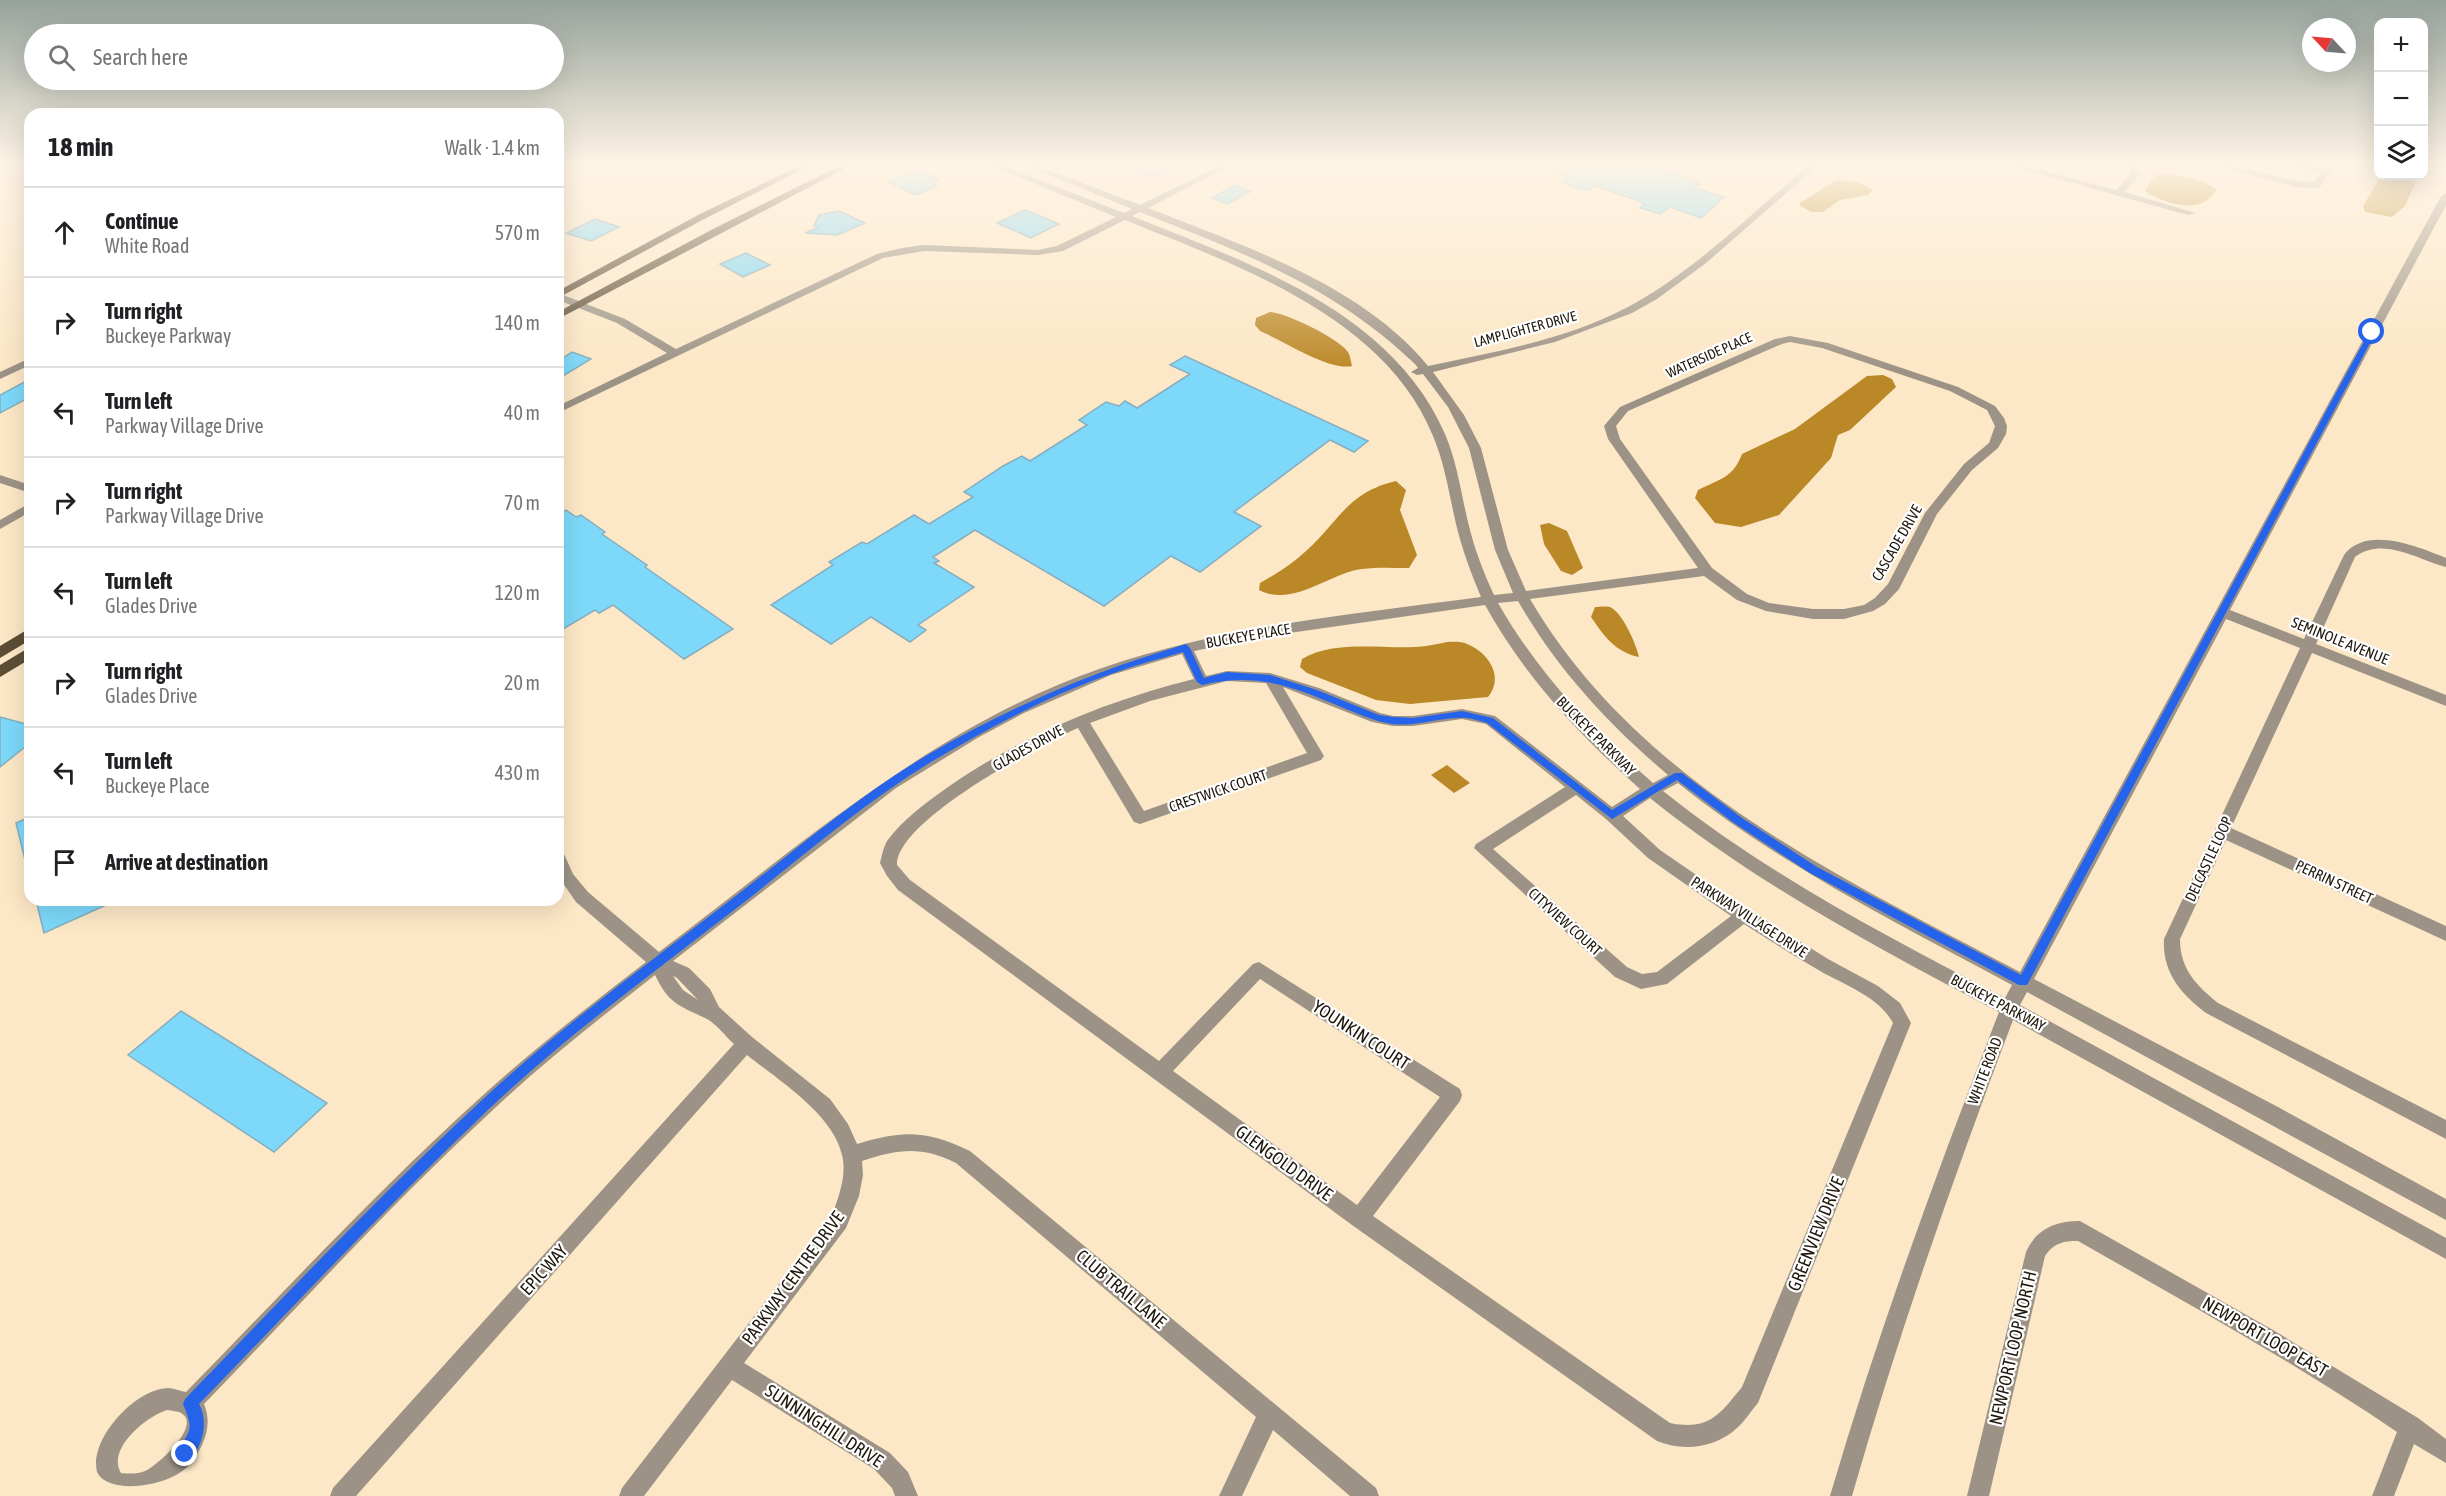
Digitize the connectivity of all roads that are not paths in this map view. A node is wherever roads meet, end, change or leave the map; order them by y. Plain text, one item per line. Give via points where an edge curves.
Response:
1 (674, 232) edge
2 (686, 232) edge
3 (719, 232) edge
4 (1097, 232) edge
5 (1161, 232) edge
6 (1197, 232) edge
7 (1735, 232) edge
8 (2427, 232) edge
9 (564, 292) edge
10 (564, 297) edge
11 (580, 304) junction
12 (564, 313) edge
13 (676, 354) junction
14 (24, 364) edge
15 (1426, 370) junction
16 (0, 376) edge
17 (1402, 376) junction
18 (564, 407) edge
19 (1993, 410) joint
20 (0, 479) edge
21 (24, 487) edge
22 (24, 511) edge
23 (0, 525) edge
24 (2446, 563) edge
25 (1707, 571) junction
26 (1523, 597) junction
27 (1489, 600) junction
28 (2222, 612) junction
29 (24, 637) edge
30 (2308, 646) junction
31 (24, 648) edge
32 (1186, 648) junction
33 (0, 653) edge
34 (24, 656) edge
35 (4, 669) edge
36 (1270, 678) junction
37 (1202, 682) junction
38 (2446, 701) edge
39 (1481, 717) joint
40 (1081, 721) junction
41 (1678, 776) junction
42 (1576, 787) junction
43 (1651, 790) junction
44 (1612, 815) junction
45 (2222, 831) junction
46 (888, 863) joint
47 (564, 871) edge
48 (1744, 915) junction
49 (2446, 934) edge
50 (658, 962) junction
51 (2023, 982) junction
52 (1894, 1008) joint
53 (2009, 1008) junction
54 (746, 1043) junction
55 (1160, 1073) junction
56 (2446, 1131) edge
57 (852, 1155) junction
58 (2446, 1210) edge
59 (1359, 1218) junction
60 (2080, 1231) joint
61 (2446, 1249) edge
62 (729, 1366) junction
63 (190, 1404) dead end
64 (1269, 1414) junction
65 (2410, 1426) junction
66 (1695, 1436) joint
67 (2446, 1452) edge
68 (341, 1496) edge
69 (630, 1496) edge
70 (907, 1496) edge
71 (1230, 1496) edge
72 (1368, 1496) edge
73 (1841, 1496) edge
74 (1978, 1496) edge
75 (2383, 1496) edge

1 - 9 main road
2 - 11 main road via 593,289
3 - 11 main road
4 - 13 street via 1068,247 1033,253 924,249 891,253
5 - 17 street, BUCKEYE PARKWAY via 1255,270 1310,298 1371,344
6 - 15 street, BUCKEYE PARKWAY via 1318,284 1378,325
7 - 15 street, LAMPLIGHTER DRIVE via 1664,289 1628,311 1567,335
8 - 28 street, WHITE ROAD
10 - 11 street
11 - 12 main road
11 - 13 street via 621,321
13 - 18 street
14 - 16 street
15 - 17 street, LAMPLIGHTER DRIVE
15 - 26 street, BUCKEYE PARKWAY via 1462,421 1477,453 1497,536
17 - 27 street, BUCKEYE PARKWAY via 1433,422 1448,456 1466,538
19 - 25 street, CASCADE DRIVE via 2001,426 1994,445 1968,467 1931,513 1894,586 1868,608 1844,614 1813,614 1766,607 1742,597
19 - 25 street, WATERSIDE PLACE via 1954,389 1824,345 1790,339 1624,410 1610,426 1614,439
20 - 21 street
22 - 23 street
24 - 30 street, DELCASTLE LOOP via 2385,545 2354,549
25 - 26 street, BUCKEYE PLACE
26 - 27 street, BUCKEYE PLACE
26 - 41 street, BUCKEYE PARKWAY via 1555,648 1587,688
27 - 32 street, BUCKEYE PLACE via 1268,631
27 - 43 street, BUCKEYE PARKWAY via 1524,655 1566,708
28 - 30 street, SEMINOLE AVENUE
28 - 51 street, WHITE ROAD
29 - 33 main road
30 - 38 street, SEMINOLE AVENUE
30 - 45 street, DELCASTLE LOOP
31 - 35 main road
32 - 37 street
32 - 50 street, BUCKEYE PLACE via 1062,690 931,758 891,784
34 - 35 main road
36 - 37 street, GLADES DRIVE via 1227,676
36 - 39 street, GLADES DRIVE via 1377,718 1413,721 1462,714
36 - 40 street, CRESTWICK COURT via 1316,756 1140,818
37 - 40 street, GLADES DRIVE via 1164,691
39 - 42 street, PARKWAY VILLAGE DRIVE via 1498,725
40 - 46 street, GLADES DRIVE via 1016,752 922,813 894,844
41 - 43 street
41 - 51 street, BUCKEYE PARKWAY via 1814,870
42 - 44 street, PARKWAY VILLAGE DRIVE
42 - 48 street, CITYVIEW COURT via 1482,848 1621,972 1641,982 1661,979
43 - 44 street
43 - 53 street, BUCKEYE PARKWAY via 1732,852 1819,907
44 - 48 street, PARKWAY VILLAGE DRIVE via 1654,854
45 - 49 street, PERRIN STREET
45 - 56 street, DELCASTLE LOOP via 2172,939 2172,961 2187,987 2212,1008
46 - 55 street, GLENGOLD DRIVE via 904,885
47 - 50 street, PARKWAY CENTRE DRIVE via 582,897
48 - 52 street, PARKWAY VILLAGE DRIVE
50 - 54 street, PARKWAY CENTRE DRIVE via 669,988 690,1007 712,1012
50 - 63 street, BUCKEYE PLACE via 487,1103
51 - 53 street, WHITE ROAD
51 - 58 street, BUCKEYE PARKWAY
52 - 66 street, GREENVIEW DRIVE via 1902,1023 1750,1395 1725,1424
53 - 61 street, BUCKEYE PARKWAY
53 - 73 street, WHITE ROAD via 1963,1128 1864,1416
54 - 57 street, PARKWAY CENTRE DRIVE via 823,1105 841,1130
54 - 68 street, EPIC WAY
55 - 59 street, GLENGOLD DRIVE
55 - 59 street, YOUNKIN COURT via 1259,969 1453,1095
57 - 62 street, PARKWAY CENTRE DRIVE via 849,1196 839,1221
57 - 64 street, CLUB TRAIL LANE via 897,1141 914,1140 932,1143 963,1157
59 - 66 street, GLENGOLD DRIVE via 1665,1433 1682,1438
60 - 65 street, NEWPORT LOOP EAST via 2315,1366
60 - 74 street, NEWPORT LOOP NORTH via 2056,1233 2043,1240 2036,1252
62 - 69 street, PARKWAY CENTRE DRIVE
62 - 70 street, SUNNINGHILL DRIVE via 882,1461 900,1480
64 - 71 street
64 - 72 street, CLUB TRAIL LANE
65 - 67 street, NEWPORT LOOP EAST
65 - 75 street

